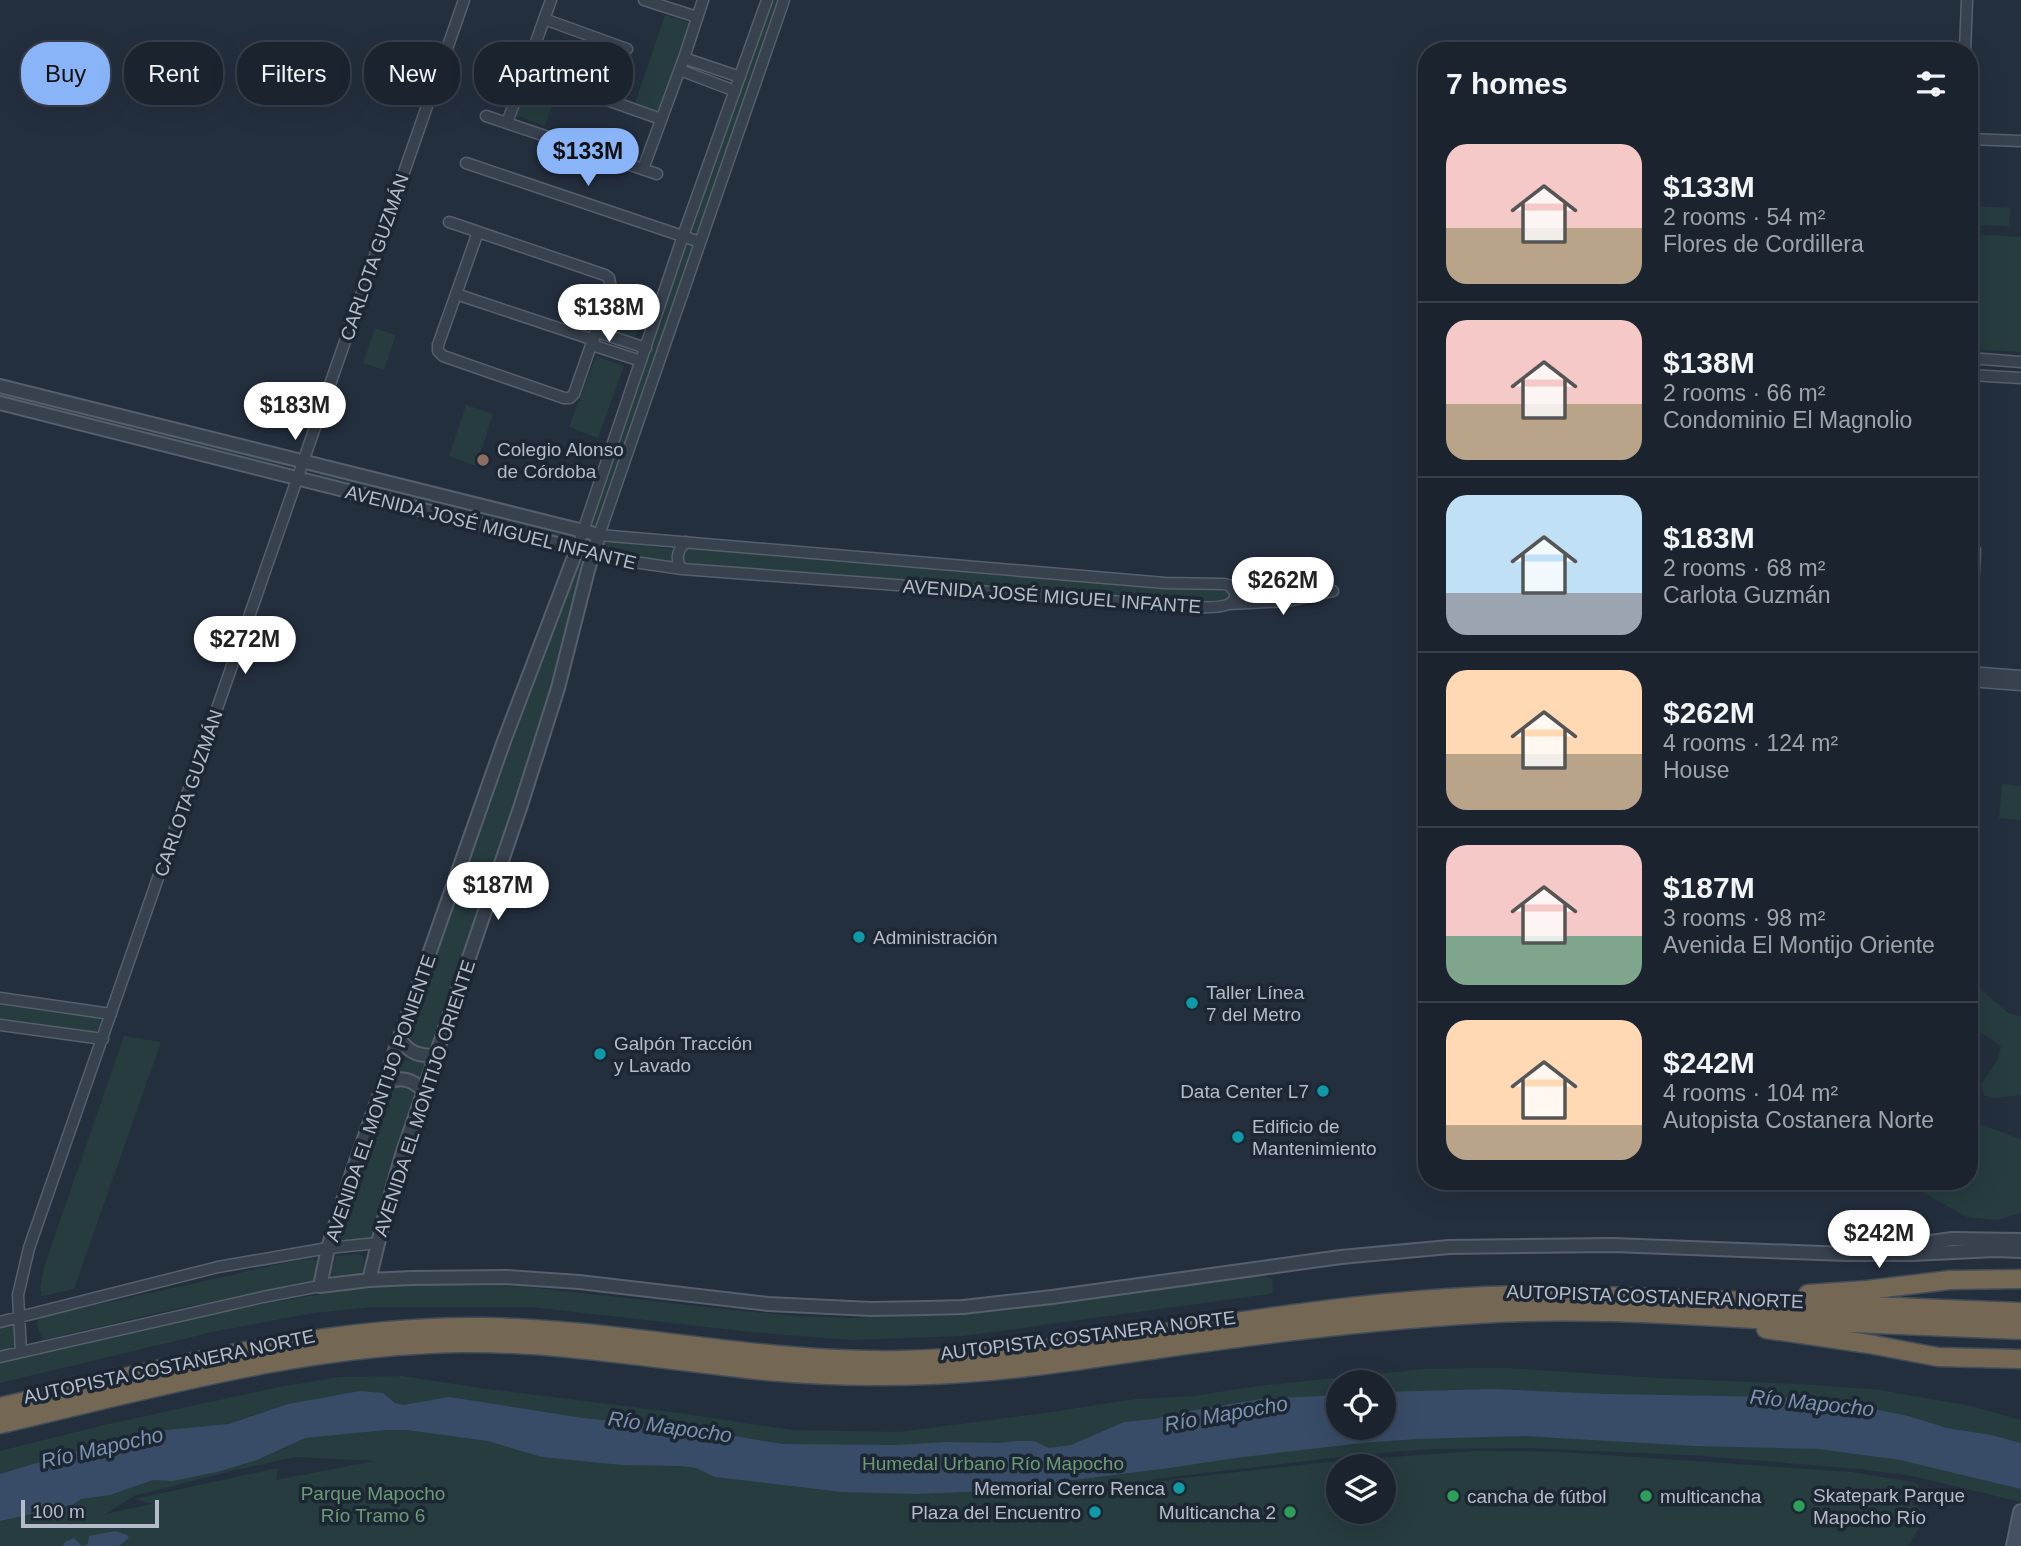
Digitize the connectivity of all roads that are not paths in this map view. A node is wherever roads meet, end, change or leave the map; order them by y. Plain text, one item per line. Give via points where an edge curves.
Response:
1 (464, 0) edge
2 (551, 0) edge
3 (643, 0) edge
4 (703, 0) edge
5 (767, 0) edge
6 (785, 0) edge
7 (1967, 0) edge
8 (697, 18) junction
9 (544, 19) junction
10 (536, 42) edge
11 (608, 42) edge
12 (1965, 42) edge
13 (684, 58) junction
14 (680, 71) junction
15 (740, 77) junction
16 (735, 90) junction
17 (513, 105) edge
18 (621, 105) edge
19 (486, 116) dead end
20 (661, 119) junction
21 (507, 123) junction
22 (1978, 139) edge
23 (2021, 141) edge
24 (466, 163) dead end
25 (643, 169) junction
26 (657, 174) dead end
27 (449, 222) dead end
28 (478, 232) junction
29 (683, 236) junction
30 (700, 242) junction
31 (456, 294) junction
32 (594, 339) junction
33 (646, 348) junction
34 (1978, 359) edge
35 (641, 362) junction
36 (2021, 362) edge
37 (1978, 375) edge
38 (2021, 378) edge
39 (0, 386) edge
40 (0, 403) edge
41 (143, 421) junction
42 (138, 439) junction
43 (303, 462) junction
44 (298, 478) junction
45 (582, 532) junction
46 (599, 535) junction
47 (686, 542) junction
48 (577, 550) junction
49 (593, 554) junction
50 (682, 569) junction
51 (1333, 591) dead end
52 (1228, 604) junction
53 (1978, 671) edge
54 (2021, 676) edge
55 (1978, 682) edge
56 (2021, 685) edge
57 (0, 998) edge
58 (111, 1014) junction
59 (0, 1025) edge
60 (103, 1039) junction
61 (400, 1039) junction
62 (437, 1056) junction
63 (385, 1084) junction
64 (424, 1092) junction
65 (2021, 1240) edge
66 (378, 1243) junction
67 (328, 1248) junction
68 (2021, 1251) edge
69 (1846, 1254) junction
70 (2021, 1279) edge
71 (369, 1280) junction
72 (320, 1286) junction
73 (1699, 1300) junction
74 (2021, 1312) edge
75 (1687, 1315) junction
76 (18, 1317) junction
77 (0, 1322) edge
78 (2021, 1329) edge
79 (20, 1352) junction
80 (0, 1357) edge
81 (2021, 1359) edge
82 (0, 1407) edge
83 (0, 1424) edge
84 (2020, 1516) edge
85 (2014, 1546) edge

1 - 43 street, CARLOTA GUZMÁN
2 - 9 street
3 - 8 street
4 - 8 street
5 - 15 street, AVENIDA EL MONTIJO PONIENTE
6 - 30 street, AVENIDA EL MONTIJO ORIENTE
7 - 12 street
8 - 13 street
9 - 10 street
9 - 11 street
13 - 14 street
13 - 15 street
14 - 16 street
14 - 20 street
15 - 16 street, AVENIDA EL MONTIJO PONIENTE
16 - 29 street, AVENIDA EL MONTIJO PONIENTE
17 - 21 street
18 - 20 street
19 - 21 street
20 - 25 street
21 - 25 street
22 - 23 street
24 - 29 street
25 - 26 street
27 - 28 street
28 - 31 street
28 - 32 street via 607,276 611,285
29 - 30 street
29 - 33 street, AVENIDA EL MONTIJO PONIENTE
30 - 46 street, AVENIDA EL MONTIJO ORIENTE
31 - 32 street
31 - 32 street via 438,345 443,356 564,398 574,394
32 - 33 street
32 - 35 street
33 - 35 street, AVENIDA EL MONTIJO PONIENTE
34 - 36 street
35 - 45 street, AVENIDA EL MONTIJO PONIENTE
37 - 38 street
39 - 41 street, AVENIDA JOSÉ MIGUEL INFANTE
40 - 42 street, AVENIDA JOSÉ MIGUEL INFANTE
41 - 42 street via 144,431
41 - 43 street, AVENIDA JOSÉ MIGUEL INFANTE
42 - 44 street, AVENIDA JOSÉ MIGUEL INFANTE
43 - 44 street, CARLOTA GUZMÁN
43 - 45 street, AVENIDA JOSÉ MIGUEL INFANTE
44 - 48 street, AVENIDA JOSÉ MIGUEL INFANTE
44 - 58 street, CARLOTA GUZMÁN
45 - 46 street, AVENIDA JOSÉ MIGUEL INFANTE
45 - 48 street, AVENIDA EL MONTIJO PONIENTE
46 - 47 street, AVENIDA JOSÉ MIGUEL INFANTE
46 - 49 street, AVENIDA EL MONTIJO ORIENTE
47 - 50 street via 677,555
47 - 52 street, AVENIDA JOSÉ MIGUEL INFANTE via 1165,583 1224,584 1236,594
48 - 49 street, AVENIDA JOSÉ MIGUEL INFANTE
48 - 61 street, AVENIDA EL MONTIJO PONIENTE via 504,741
49 - 50 street, AVENIDA JOSÉ MIGUEL INFANTE
49 - 62 street, AVENIDA EL MONTIJO ORIENTE via 554,701
50 - 52 street, AVENIDA JOSÉ MIGUEL INFANTE via 1165,605
51 - 52 street via 1288,601
53 - 54 street
55 - 56 street
57 - 58 street
58 - 60 street, CARLOTA GUZMÁN
59 - 60 street
60 - 76 street, CARLOTA GUZMÁN via 29,1248
61 - 62 street via 413,1053
61 - 63 street, AVENIDA EL MONTIJO PONIENTE
62 - 64 street, AVENIDA EL MONTIJO ORIENTE
63 - 64 street via 405,1079
63 - 67 street, AVENIDA EL MONTIJO PONIENTE
64 - 66 street, AVENIDA EL MONTIJO ORIENTE
65 - 69 street via 1952,1239
66 - 67 street
66 - 71 street, AVENIDA EL MONTIJO ORIENTE
67 - 72 street, AVENIDA EL MONTIJO PONIENTE
67 - 76 street via 218,1267
68 - 69 street
69 - 71 street via 1613,1245 1449,1247 963,1307 871,1309 768,1304 506,1277
70 - 73 highway via 1965,1279 1848,1292
71 - 72 street
72 - 79 street
73 - 74 highway, AUTOPISTA COSTANERA NORTE
73 - 82 highway, AUTOPISTA COSTANERA NORTE via 1555,1295 1444,1298 1037,1350 901,1360 817,1359 555,1331 414,1328 270,1346
75 - 78 highway, AUTOPISTA COSTANERA NORTE
75 - 81 highway via 1938,1357
75 - 83 highway, AUTOPISTA COSTANERA NORTE via 1485,1313 1236,1338 1027,1367 901,1376 774,1372 506,1343 388,1346 239,1368
76 - 77 street
76 - 79 street, CARLOTA GUZMÁN
79 - 80 street
84 - 85 main road

